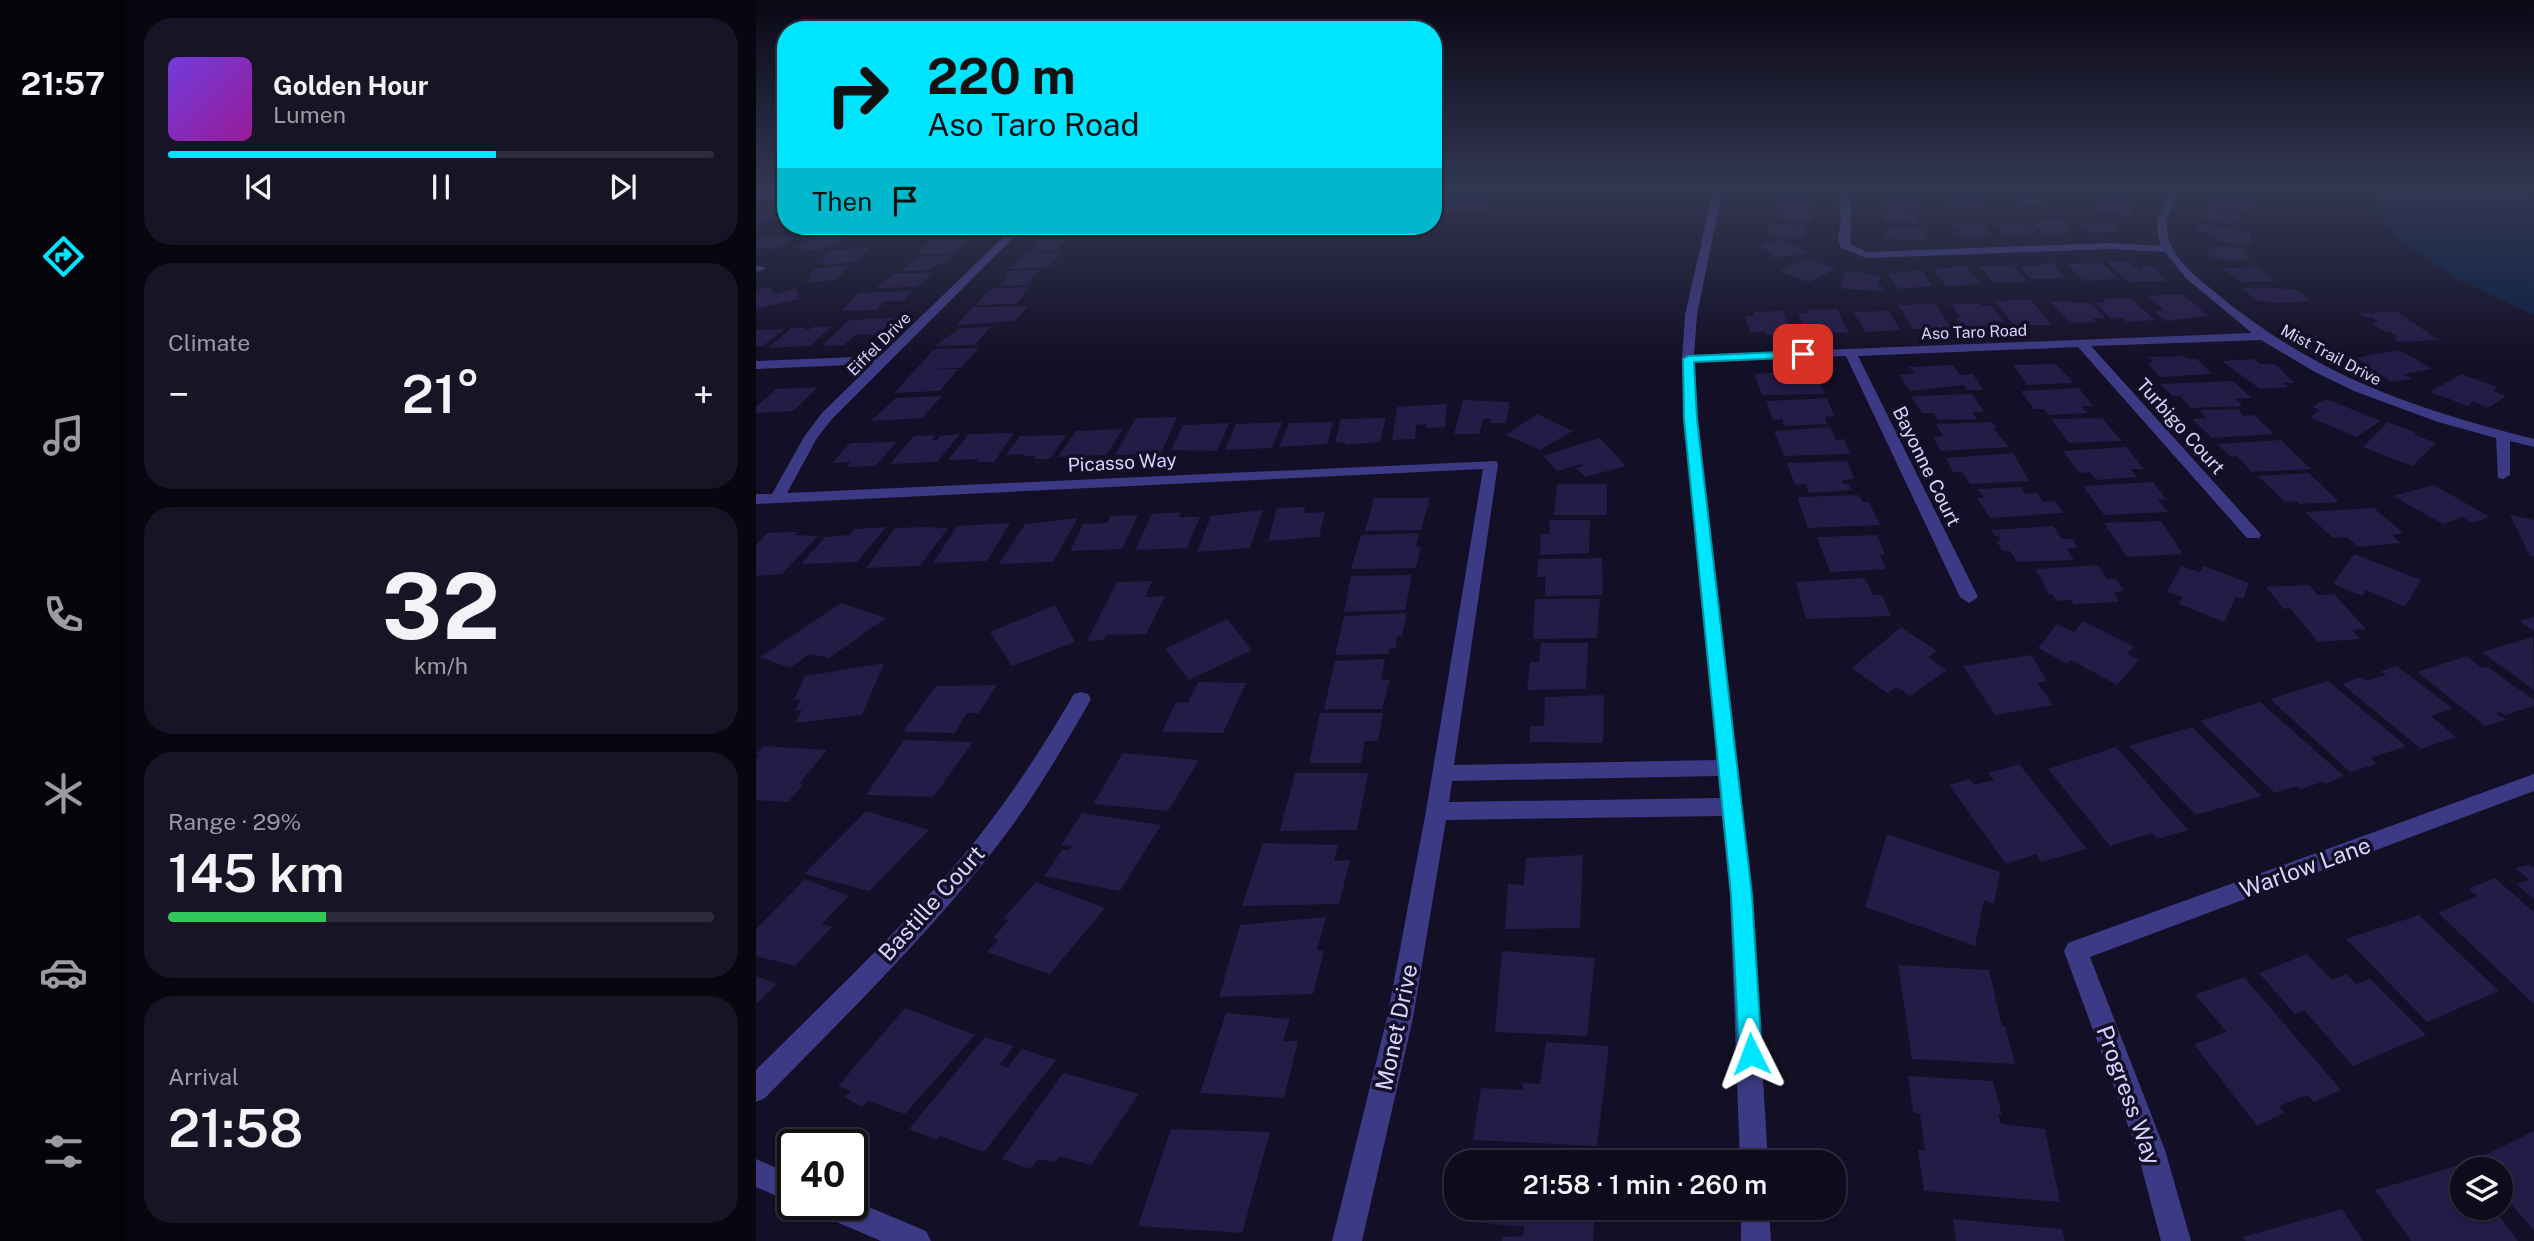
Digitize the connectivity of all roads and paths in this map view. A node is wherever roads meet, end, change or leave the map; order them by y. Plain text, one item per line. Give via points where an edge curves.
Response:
1 (1001, 245) edge
2 (1706, 245) edge
3 (1844, 245) edge
4 (2167, 245) edge
5 (2168, 249) junction
6 (2261, 336) junction
7 (2081, 343) junction
8 (1850, 352) junction
9 (1688, 359) junction
10 (885, 360) junction
11 (756, 365) edge
12 (2503, 436) junction
13 (2534, 443) edge
14 (1491, 464) joint
15 (2503, 475) dead end
16 (776, 498) junction
17 (756, 499) edge
18 (2253, 535) dead end
19 (1969, 597) dead end
20 (1081, 699) dead end
21 (1729, 768) junction
22 (1443, 772) junction
23 (2534, 782) edge
24 (1732, 807) junction
25 (1437, 811) junction
26 (2076, 951) joint
27 (756, 1089) edge
28 (1753, 1150) edge
29 (756, 1173) edge
30 (777, 1182) edge
31 (866, 1220) edge
32 (1755, 1220) edge
33 (916, 1241) edge
34 (1347, 1241) edge
35 (1756, 1241) edge
36 (2176, 1241) edge

1 - 10 street, Eiffel Drive
2 - 9 street via 1691,315
3 - 5 street via 1867,255 2110,246
4 - 5 street
5 - 6 street, Mist Trail Drive via 2189,276
6 - 7 street, Aso Taro Road
6 - 12 street, Mist Trail Drive via 2305,364 2375,397
7 - 8 street, Aso Taro Road
7 - 18 street, Turbigo Court
8 - 9 street, Aso Taro Road
8 - 19 street, Bayonne Court
9 - 21 street
10 - 11 street
10 - 16 street, Eiffel Drive via 827,416
12 - 13 street, Mist Trail Drive
12 - 15 street
14 - 16 street, Picasso Way
14 - 22 street, Monet Drive
16 - 17 street, Picasso Way
20 - 27 street, Bastille Court via 1042,766 936,902
21 - 22 street
21 - 24 street
22 - 25 street, Monet Drive
23 - 26 street, Warlow Lane
24 - 25 street
24 - 28 street
25 - 34 street, Monet Drive via 1400,1018
26 - 36 street, Progress Way via 2151,1150
29 - 30 street
31 - 33 street
32 - 35 street

